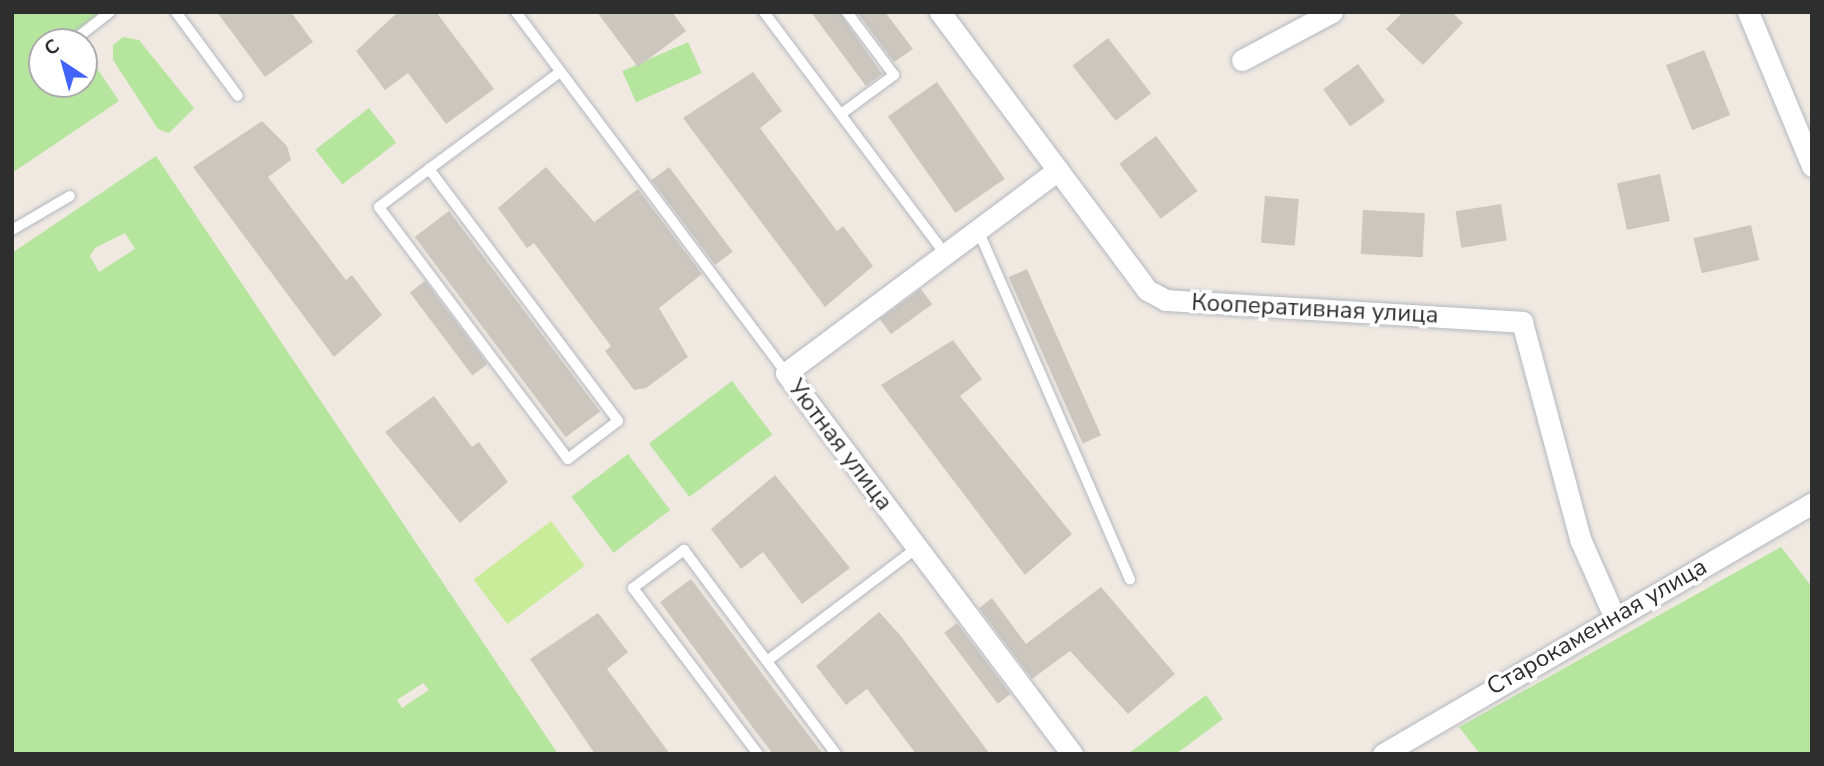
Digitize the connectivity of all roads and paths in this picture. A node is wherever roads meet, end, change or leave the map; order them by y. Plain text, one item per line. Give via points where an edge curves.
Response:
1 (110, 12) edge
2 (176, 12) edge
3 (516, 12) edge
4 (764, 12) edge
5 (847, 12) edge
6 (940, 12) edge
7 (1332, 12) edge
8 (1748, 12) edge
9 (90, 28) edge
10 (1242, 60) dead end
11 (560, 72) junction
12 (239, 96) dead end
13 (841, 114) junction
14 (1812, 166) edge
15 (429, 169) junction
16 (1058, 170) junction
17 (70, 196) dead end
18 (12, 230) edge
19 (978, 230) junction
20 (945, 254) junction
21 (786, 373) junction
22 (1812, 503) edge
23 (917, 548) junction
24 (1130, 579) dead end
25 (1614, 616) junction
26 (766, 661) junction
27 (758, 754) edge
28 (836, 754) edge
29 (1072, 754) edge
30 (1384, 754) edge

1 - 9 lane
2 - 12 lane
3 - 11 lane
4 - 13 lane
5 - 13 lane via 894,75
6 - 16 street, Кооперативная улица
7 - 10 street
8 - 14 street
11 - 15 lane
11 - 21 lane
13 - 20 lane
15 - 15 lane via 379,207 568,459 618,421
16 - 19 street, Уютная улица
16 - 25 street, Кооперативная улица via 1147,290 1166,300 1522,321 1580,539
17 - 18 lane
19 - 20 street, Уютная улица
19 - 24 lane
20 - 21 street, Уютная улица
21 - 23 street, Уютная улица
22 - 25 street, Старокаменная улица
23 - 26 lane
23 - 29 street, Уютная улица
25 - 30 street, Старокаменная улица
26 - 27 lane via 684,550 633,588
26 - 28 lane

